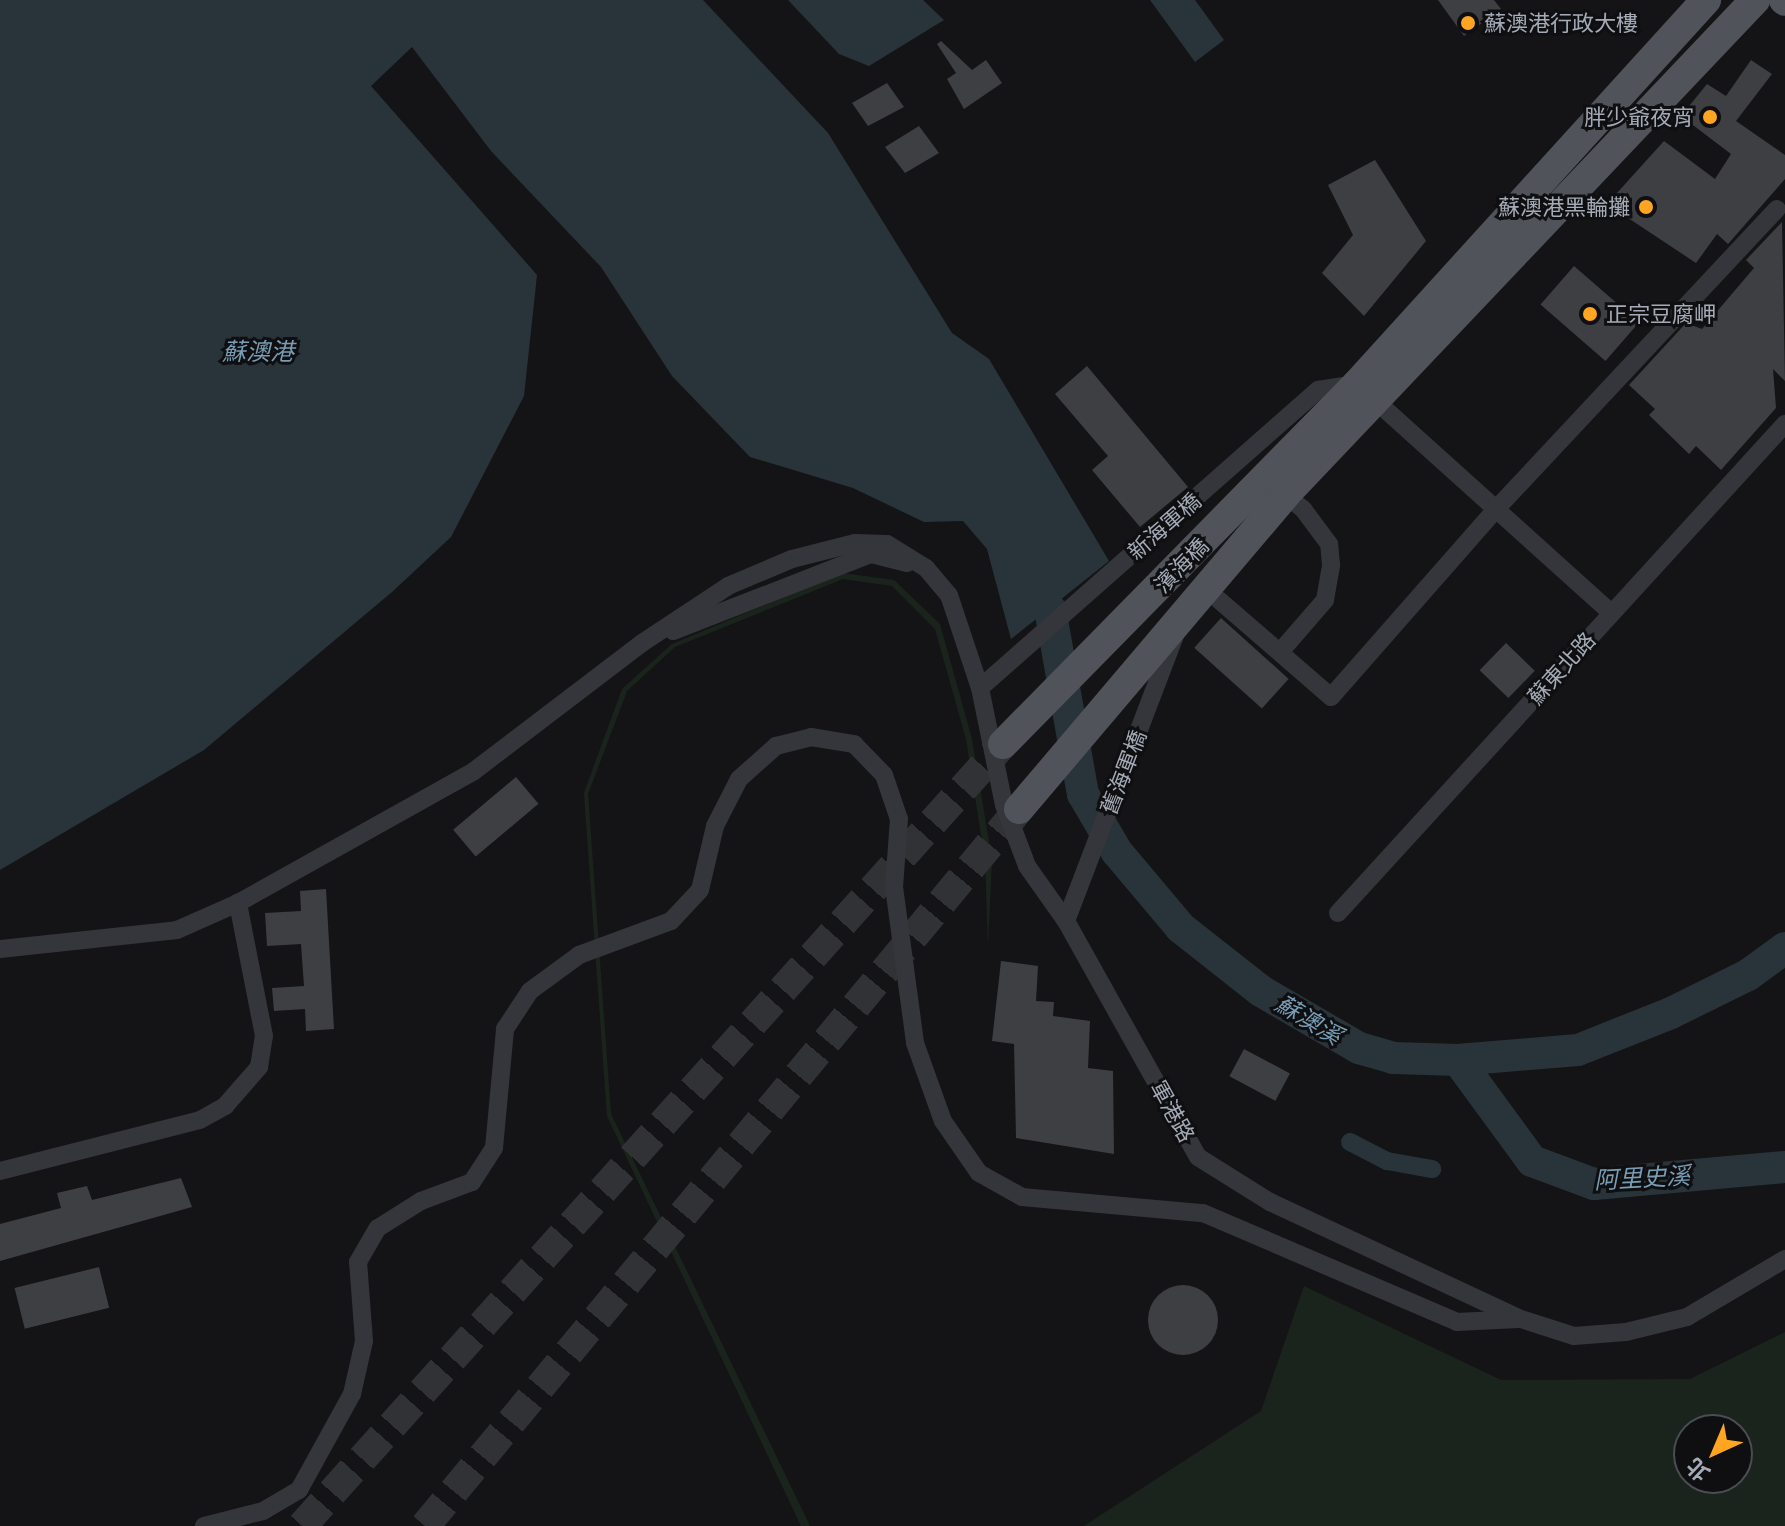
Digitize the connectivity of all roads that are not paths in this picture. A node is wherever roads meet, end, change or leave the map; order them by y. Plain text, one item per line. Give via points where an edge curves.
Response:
1 (1706, 0) edge
2 (1755, 0) edge
3 (1777, 209) dead end
4 (1366, 393) junction
5 (1785, 424) edge
6 (1285, 495) junction
7 (1498, 507) junction
8 (1219, 600) dead end
9 (1611, 613) junction
10 (1179, 624) junction
11 (1280, 652) junction
12 (980, 688) junction
13 (1003, 744) tunnel mouth
14 (1019, 809) tunnel mouth
15 (238, 903) junction
16 (1338, 913) dead end
17 (1066, 921) junction
18 (0, 949) edge
19 (0, 1171) edge
20 (1785, 1259) edge
21 (1521, 1319) junction
22 (204, 1526) edge

1 - 4 main road
2 - 4 main road
3 - 7 street
4 - 6 main road
4 - 7 street
4 - 12 street, 新海軍橋 via 1318,390
4 - 13 main road, 濱海橋
5 - 9 street, 蘇東北路
6 - 10 main road
6 - 11 street via 1303,509 1329,544 1331,565 1325,600
7 - 9 street
7 - 11 street via 1331,697
8 - 11 street
9 - 16 street, 蘇東北路
10 - 14 main road
10 - 17 street, 舊海軍橋
12 - 15 street, 軍港路 via 949,595 926,568 871,554 642,643 474,771
12 - 17 street, 軍港路 via 1004,805 1027,866
15 - 18 street via 177,930
15 - 19 street via 264,1036 259,1067 225,1106 200,1120
17 - 21 street, 軍港路 via 1198,1157 1270,1202
20 - 21 street, 軍港路 via 1687,1317 1626,1332 1574,1336
21 - 22 street via 1457,1322 1203,1213 1022,1197 979,1173 943,1121 915,1043 894,887 899,819 884,775 854,744 811,737 776,746 739,779 715,826 700,890 671,921 579,955 530,991 505,1029 494,1148 472,1182 421,1201 378,1228 358,1262 364,1341 352,1394 299,1490 263,1511

